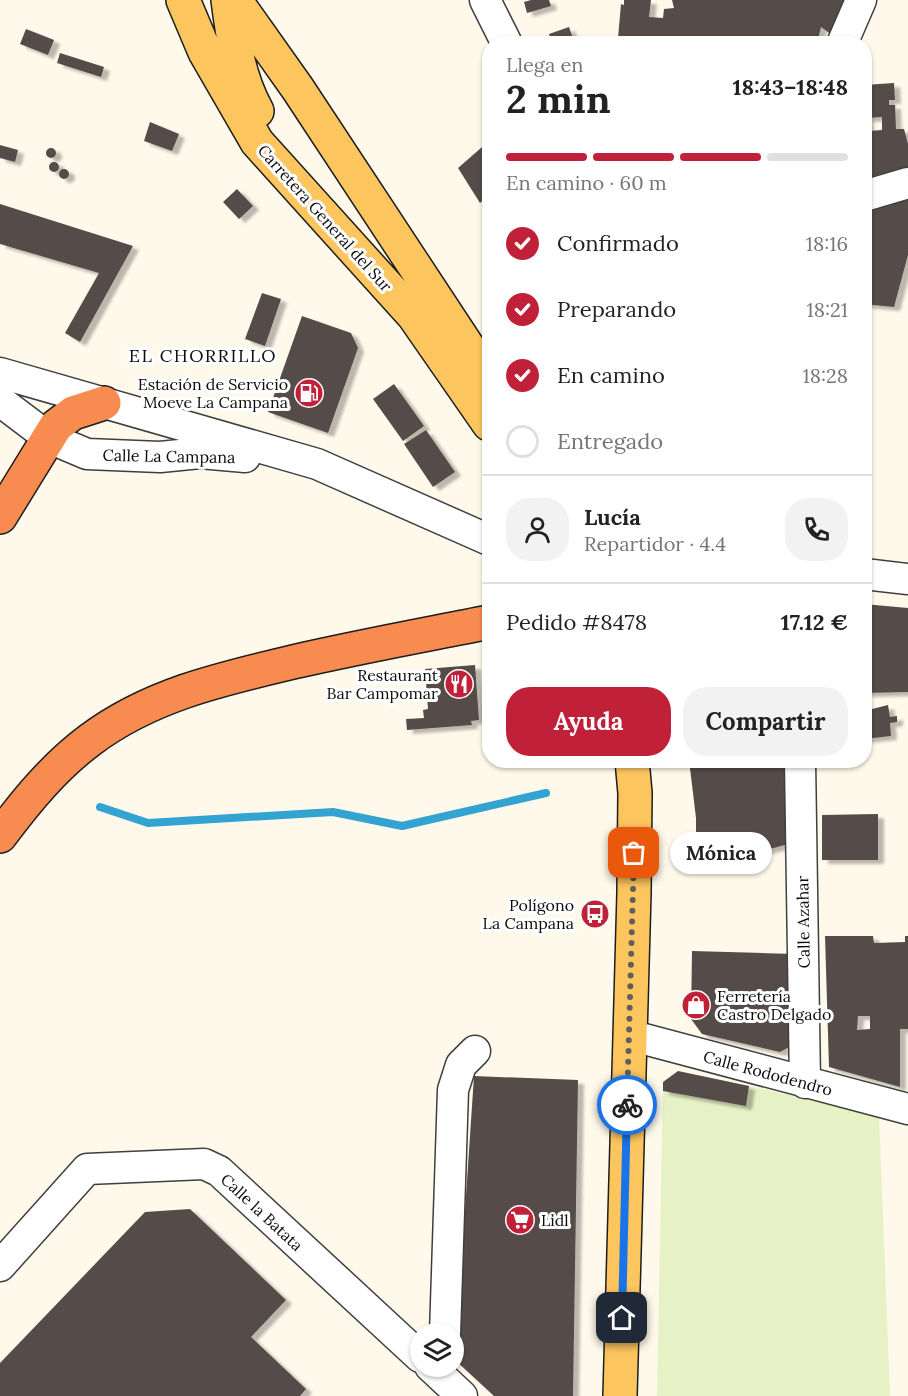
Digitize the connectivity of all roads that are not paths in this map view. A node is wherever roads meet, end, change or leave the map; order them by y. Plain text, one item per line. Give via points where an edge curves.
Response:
1 (183, 0) edge
2 (228, 0) edge
3 (235, 0) edge
4 (260, 0) edge
5 (485, 0) edge
6 (861, 0) edge
7 (503, 36) edge
8 (845, 36) edge
9 (298, 89) junction
10 (908, 183) edge
11 (872, 194) edge
12 (309, 203) junction
13 (482, 368) edge
14 (0, 373) edge
15 (0, 401) edge
16 (104, 403) junction
17 (482, 414) edge
18 (49, 438) junction
19 (317, 464) junction
20 (0, 517) edge
21 (482, 537) edge
22 (872, 575) edge
23 (908, 579) edge
24 (482, 623) edge
25 (632, 768) edge
26 (800, 768) edge
27 (0, 836) edge
28 (629, 1035) junction
29 (475, 1051) dead end
30 (805, 1083) junction
31 (908, 1109) edge
32 (0, 1266) edge
33 (445, 1323) edge
34 (410, 1346) edge
35 (443, 1377) edge
36 (462, 1396) edge
37 (620, 1396) edge

1 - 12 main road, Carretera General del Sur via 205,52 238,112 257,142
2 - 12 main road via 235,52 249,98
3 - 9 main road, Carretera General del Sur
4 - 9 main road
5 - 7 street
6 - 8 street
9 - 13 main road, Carretera General del Sur
10 - 11 street
12 - 17 main road, Carretera General del Sur via 414,316
14 - 16 street, Calle La Campana
15 - 18 street, Calle La Campana
16 - 18 highway via 73,413 56,426
16 - 19 street, Calle La Campana
18 - 19 street, Calle La Campana via 87,454 118,458 200,453
18 - 20 highway
19 - 21 street, Calle La Campana
22 - 23 street
24 - 27 highway via 218,679 160,700 131,713 68,759 41,782
25 - 28 main road via 634,871
26 - 30 street, Calle Azahar
28 - 30 street, Calle Rododendro
28 - 37 main road
29 - 33 street via 461,1065 453,1090
30 - 31 street, Calle Rododendro
32 - 34 street, Calle la Batata via 87,1169 204,1164 219,1172
35 - 36 street, Calle la Batata

